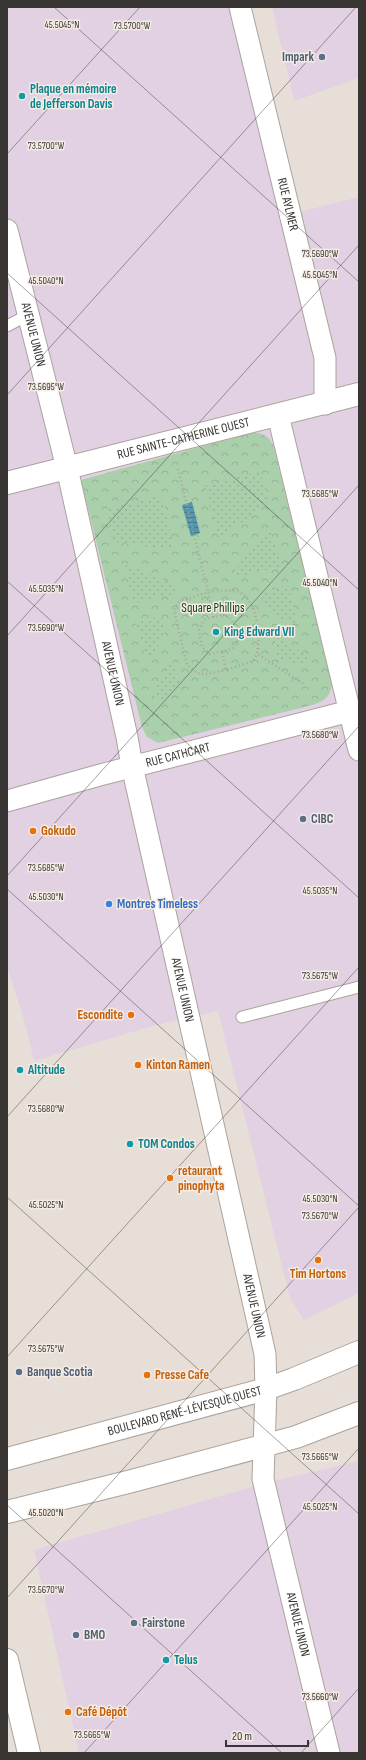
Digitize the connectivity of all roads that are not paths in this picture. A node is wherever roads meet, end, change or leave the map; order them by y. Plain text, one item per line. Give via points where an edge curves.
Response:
1 (240, 7) edge
2 (7, 230) edge
3 (28, 315) junction
4 (7, 326) edge
5 (359, 394) edge
6 (325, 404) junction
7 (278, 416) junction
8 (67, 468) junction
9 (7, 483) edge
10 (350, 711) junction
11 (359, 750) edge
12 (132, 766) junction
13 (7, 801) edge
14 (359, 987) edge
15 (242, 1017) dead end
16 (359, 1352) edge
17 (266, 1389) junction
18 (359, 1413) edge
19 (264, 1446) junction
20 (7, 1459) edge
21 (7, 1512) edge
22 (7, 1660) edge
23 (29, 1753) edge
24 (329, 1753) edge

1 - 6 street, RUE AYLMER via 325,358
2 - 3 street, AVENUE UNION
3 - 4 lane
3 - 8 street, AVENUE UNION
5 - 6 main road, RUE SAINTE-CATHERINE OUEST
6 - 7 main road, RUE SAINTE-CATHERINE OUEST
7 - 8 main road, RUE SAINTE-CATHERINE OUEST
7 - 10 street
8 - 9 main road, RUE SAINTE-CATHERINE OUEST
8 - 12 street, AVENUE UNION
10 - 11 street
10 - 12 street, RUE CATHCART
12 - 13 street, RUE CATHCART
12 - 17 street, AVENUE UNION via 265,1354
14 - 15 lane
16 - 17 main road, BOULEVARD RENÉ-LÉVESQUE OUEST
17 - 19 street, AVENUE UNION
17 - 20 main road, BOULEVARD RENÉ-LÉVESQUE OUEST
18 - 19 main road
19 - 21 main road
19 - 24 street, AVENUE UNION via 264,1479
22 - 23 main road

